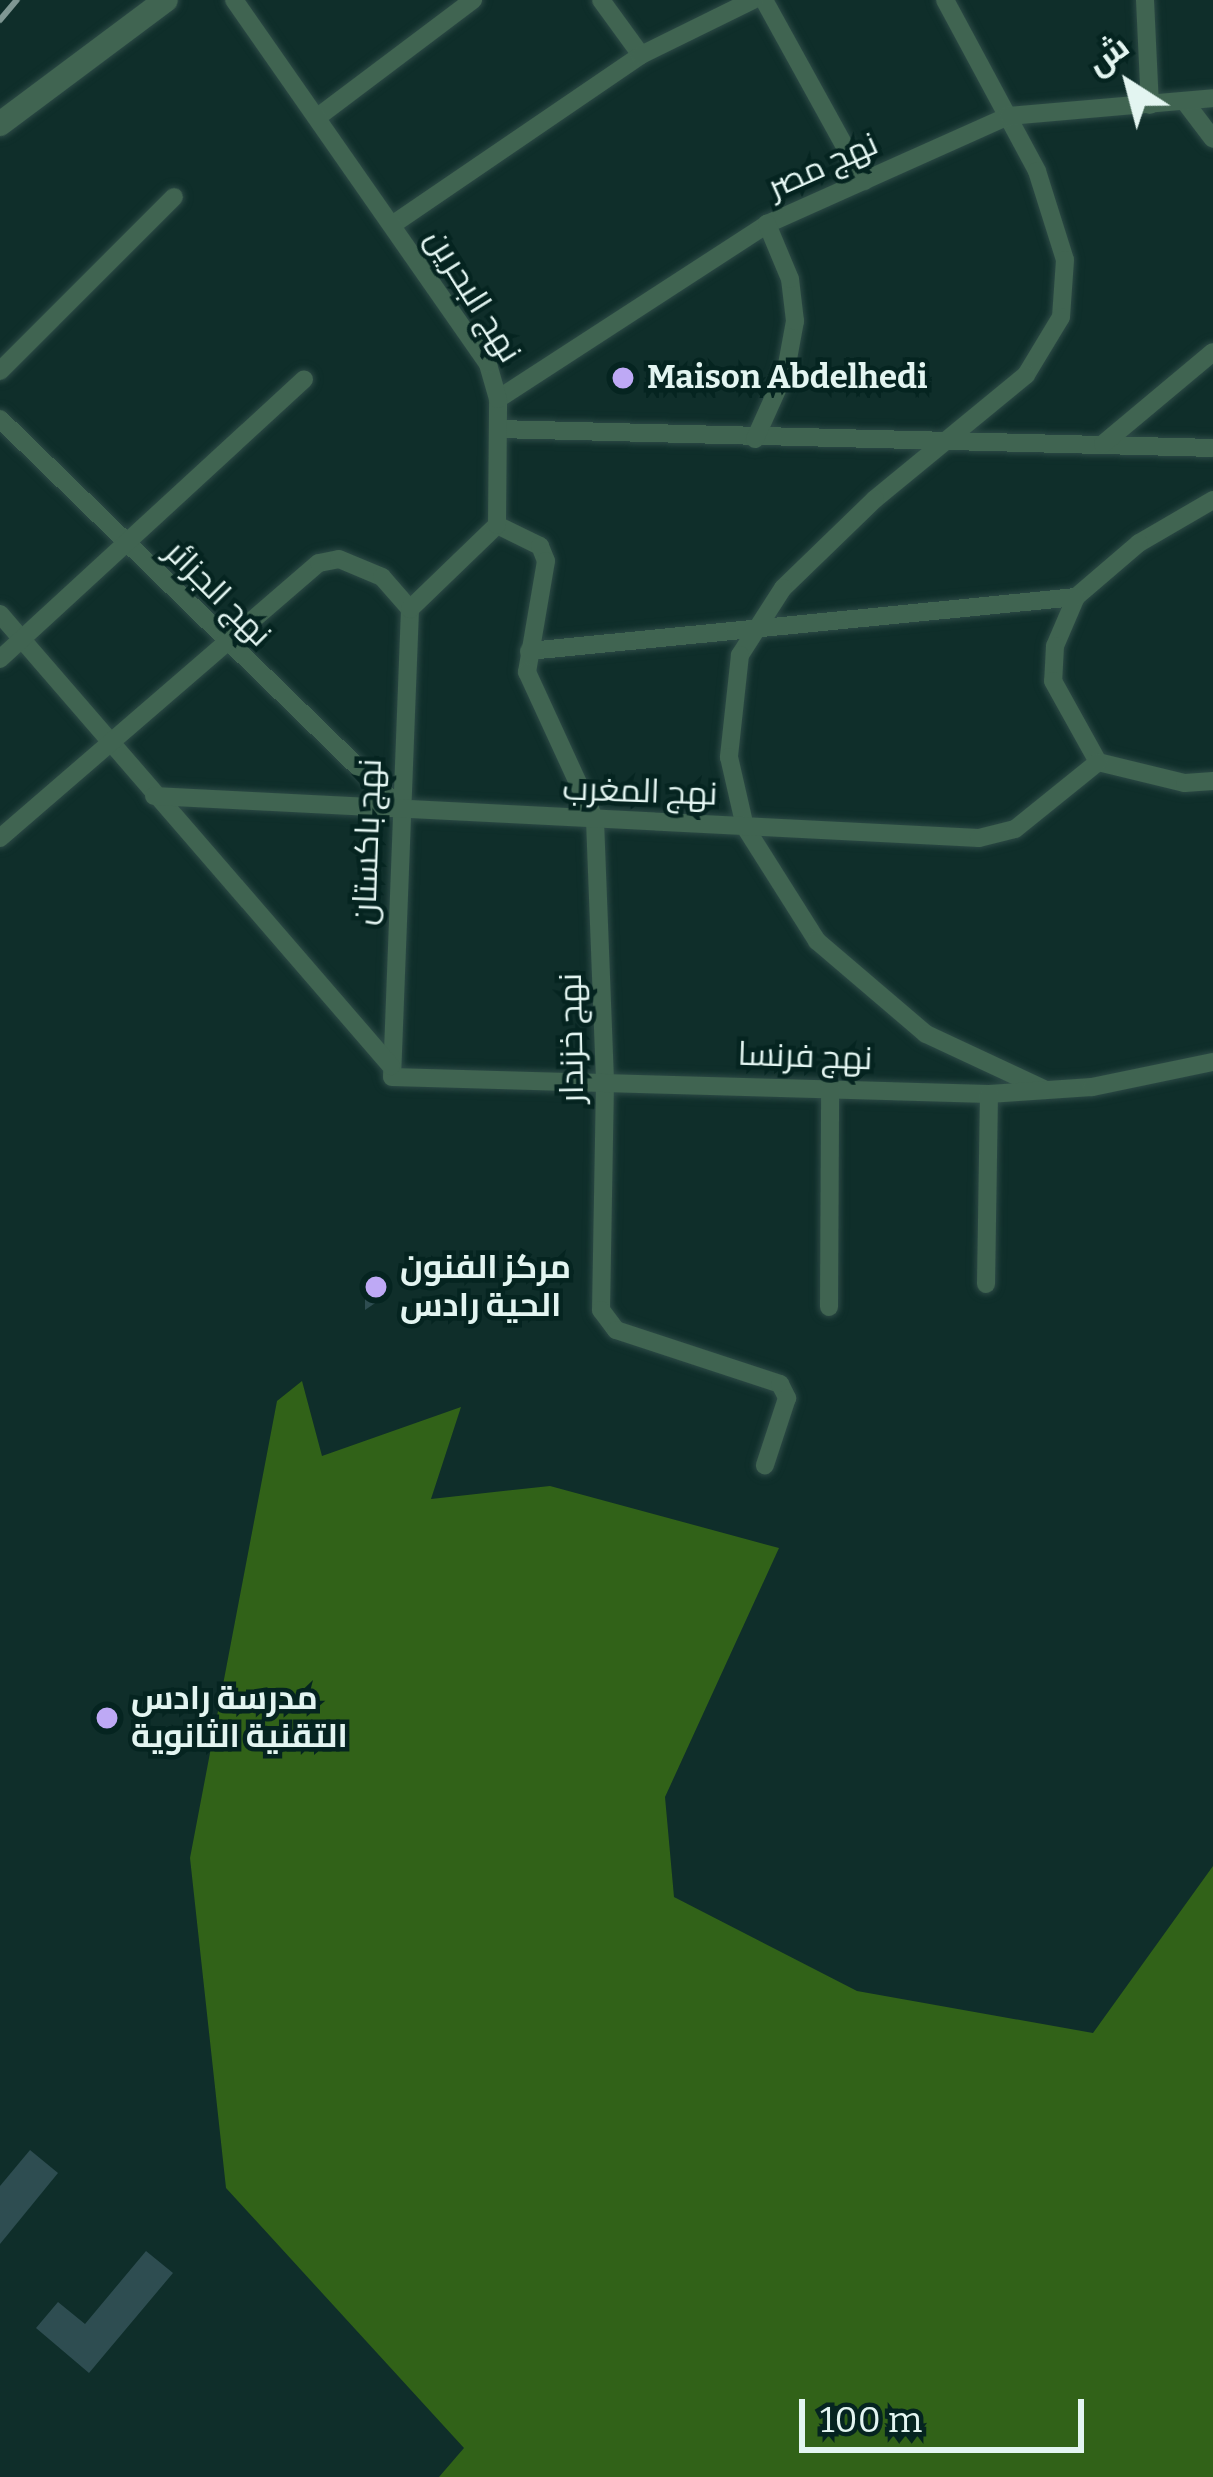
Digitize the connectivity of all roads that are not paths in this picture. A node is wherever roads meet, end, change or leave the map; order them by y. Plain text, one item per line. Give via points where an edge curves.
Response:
1 (166, 0) edge
2 (234, 0) edge
3 (473, 0) edge
4 (601, 0) edge
5 (753, 0) edge
6 (764, 0) edge
7 (945, 0) edge
8 (1145, 0) edge
9 (641, 55) junction
10 (1213, 98) edge
11 (1185, 102) junction
12 (1150, 105) junction
13 (320, 116) junction
14 (1009, 116) junction
15 (0, 124) edge
16 (1213, 139) edge
17 (864, 181) junction
18 (174, 197) dead end
19 (767, 224) junction
20 (392, 225) junction
21 (1213, 352) edge
22 (0, 371) edge
23 (304, 379) dead end
24 (498, 399) junction
25 (0, 419) edge
26 (498, 429) junction
27 (755, 439) junction
28 (950, 443) junction
29 (1103, 444) junction
30 (1213, 448) edge
31 (1213, 500) edge
32 (497, 525) junction
33 (128, 545) junction
34 (1076, 597) junction
35 (410, 609) junction
36 (0, 614) edge
37 (754, 631) junction
38 (21, 638) junction
39 (226, 647) junction
40 (530, 652) junction
41 (0, 658) edge
42 (110, 748) junction
43 (1098, 762) junction
44 (1213, 781) edge
45 (154, 796) junction
46 (398, 810) junction
47 (596, 820) junction
48 (745, 827) junction
49 (0, 838) edge
50 (1213, 1062) edge
51 (392, 1071) junction
52 (604, 1082) junction
53 (830, 1087) junction
54 (1046, 1090) junction
55 (989, 1094) junction
56 (986, 1284) dead end
57 (829, 1306) dead end
58 (765, 1465) dead end

1 - 15 street
2 - 13 street, نهج البحرين
3 - 13 street
4 - 9 street
5 - 9 street
6 - 17 street
7 - 14 street
8 - 12 street
9 - 20 street
10 - 11 street, نهج مصر
11 - 12 street, نهج مصر
11 - 16 street
12 - 14 street, نهج مصر
13 - 20 street, نهج البحرين
14 - 17 street, نهج مصر
14 - 28 street via 1058,231 1061,317 1026,375
17 - 19 street, نهج مصر
18 - 22 street
19 - 24 street, نهج مصر
19 - 27 street via 790,279 794,321 786,370
20 - 24 street, نهج البحرين via 488,364
21 - 29 street
23 - 33 street
24 - 26 street, نهج البحرين
25 - 33 street, نهج الجزائر
26 - 27 street
26 - 32 street, نهج البحرين
27 - 28 street
28 - 29 street
28 - 37 street via 837,532
29 - 30 street
31 - 34 street via 1138,543
32 - 35 street
32 - 40 street, نهج خزندار via 539,546 546,561
33 - 38 street
33 - 39 street, نهج الجزائر
34 - 37 street
34 - 43 street via 1055,646 1053,681
35 - 39 street via 382,577 329,557
35 - 46 street, نهج باكستان
36 - 38 street
37 - 40 street
37 - 48 street via 740,655 728,716
38 - 41 street
38 - 42 street
39 - 42 street
39 - 46 street, نهج الجزائر
40 - 47 street, نهج خزندار via 532,687
42 - 45 street
42 - 49 street
43 - 44 street via 1184,783
43 - 48 street, نهج المغرب via 996,837
45 - 46 street, نهج المغرب
45 - 51 street
46 - 47 street, نهج المغرب
46 - 51 street, نهج باكستان
47 - 48 street, نهج المغرب
47 - 52 street, نهج خزندار
48 - 54 street via 789,905 878,1000 926,1034
50 - 54 street, نهج فرنسا
51 - 52 street, نهج فرنسا
52 - 53 street, نهج فرنسا
52 - 58 street, نهج خزندار via 605,1322 781,1384 787,1398
53 - 55 street, نهج فرنسا
53 - 57 street
54 - 55 street, نهج فرنسا
55 - 56 street

